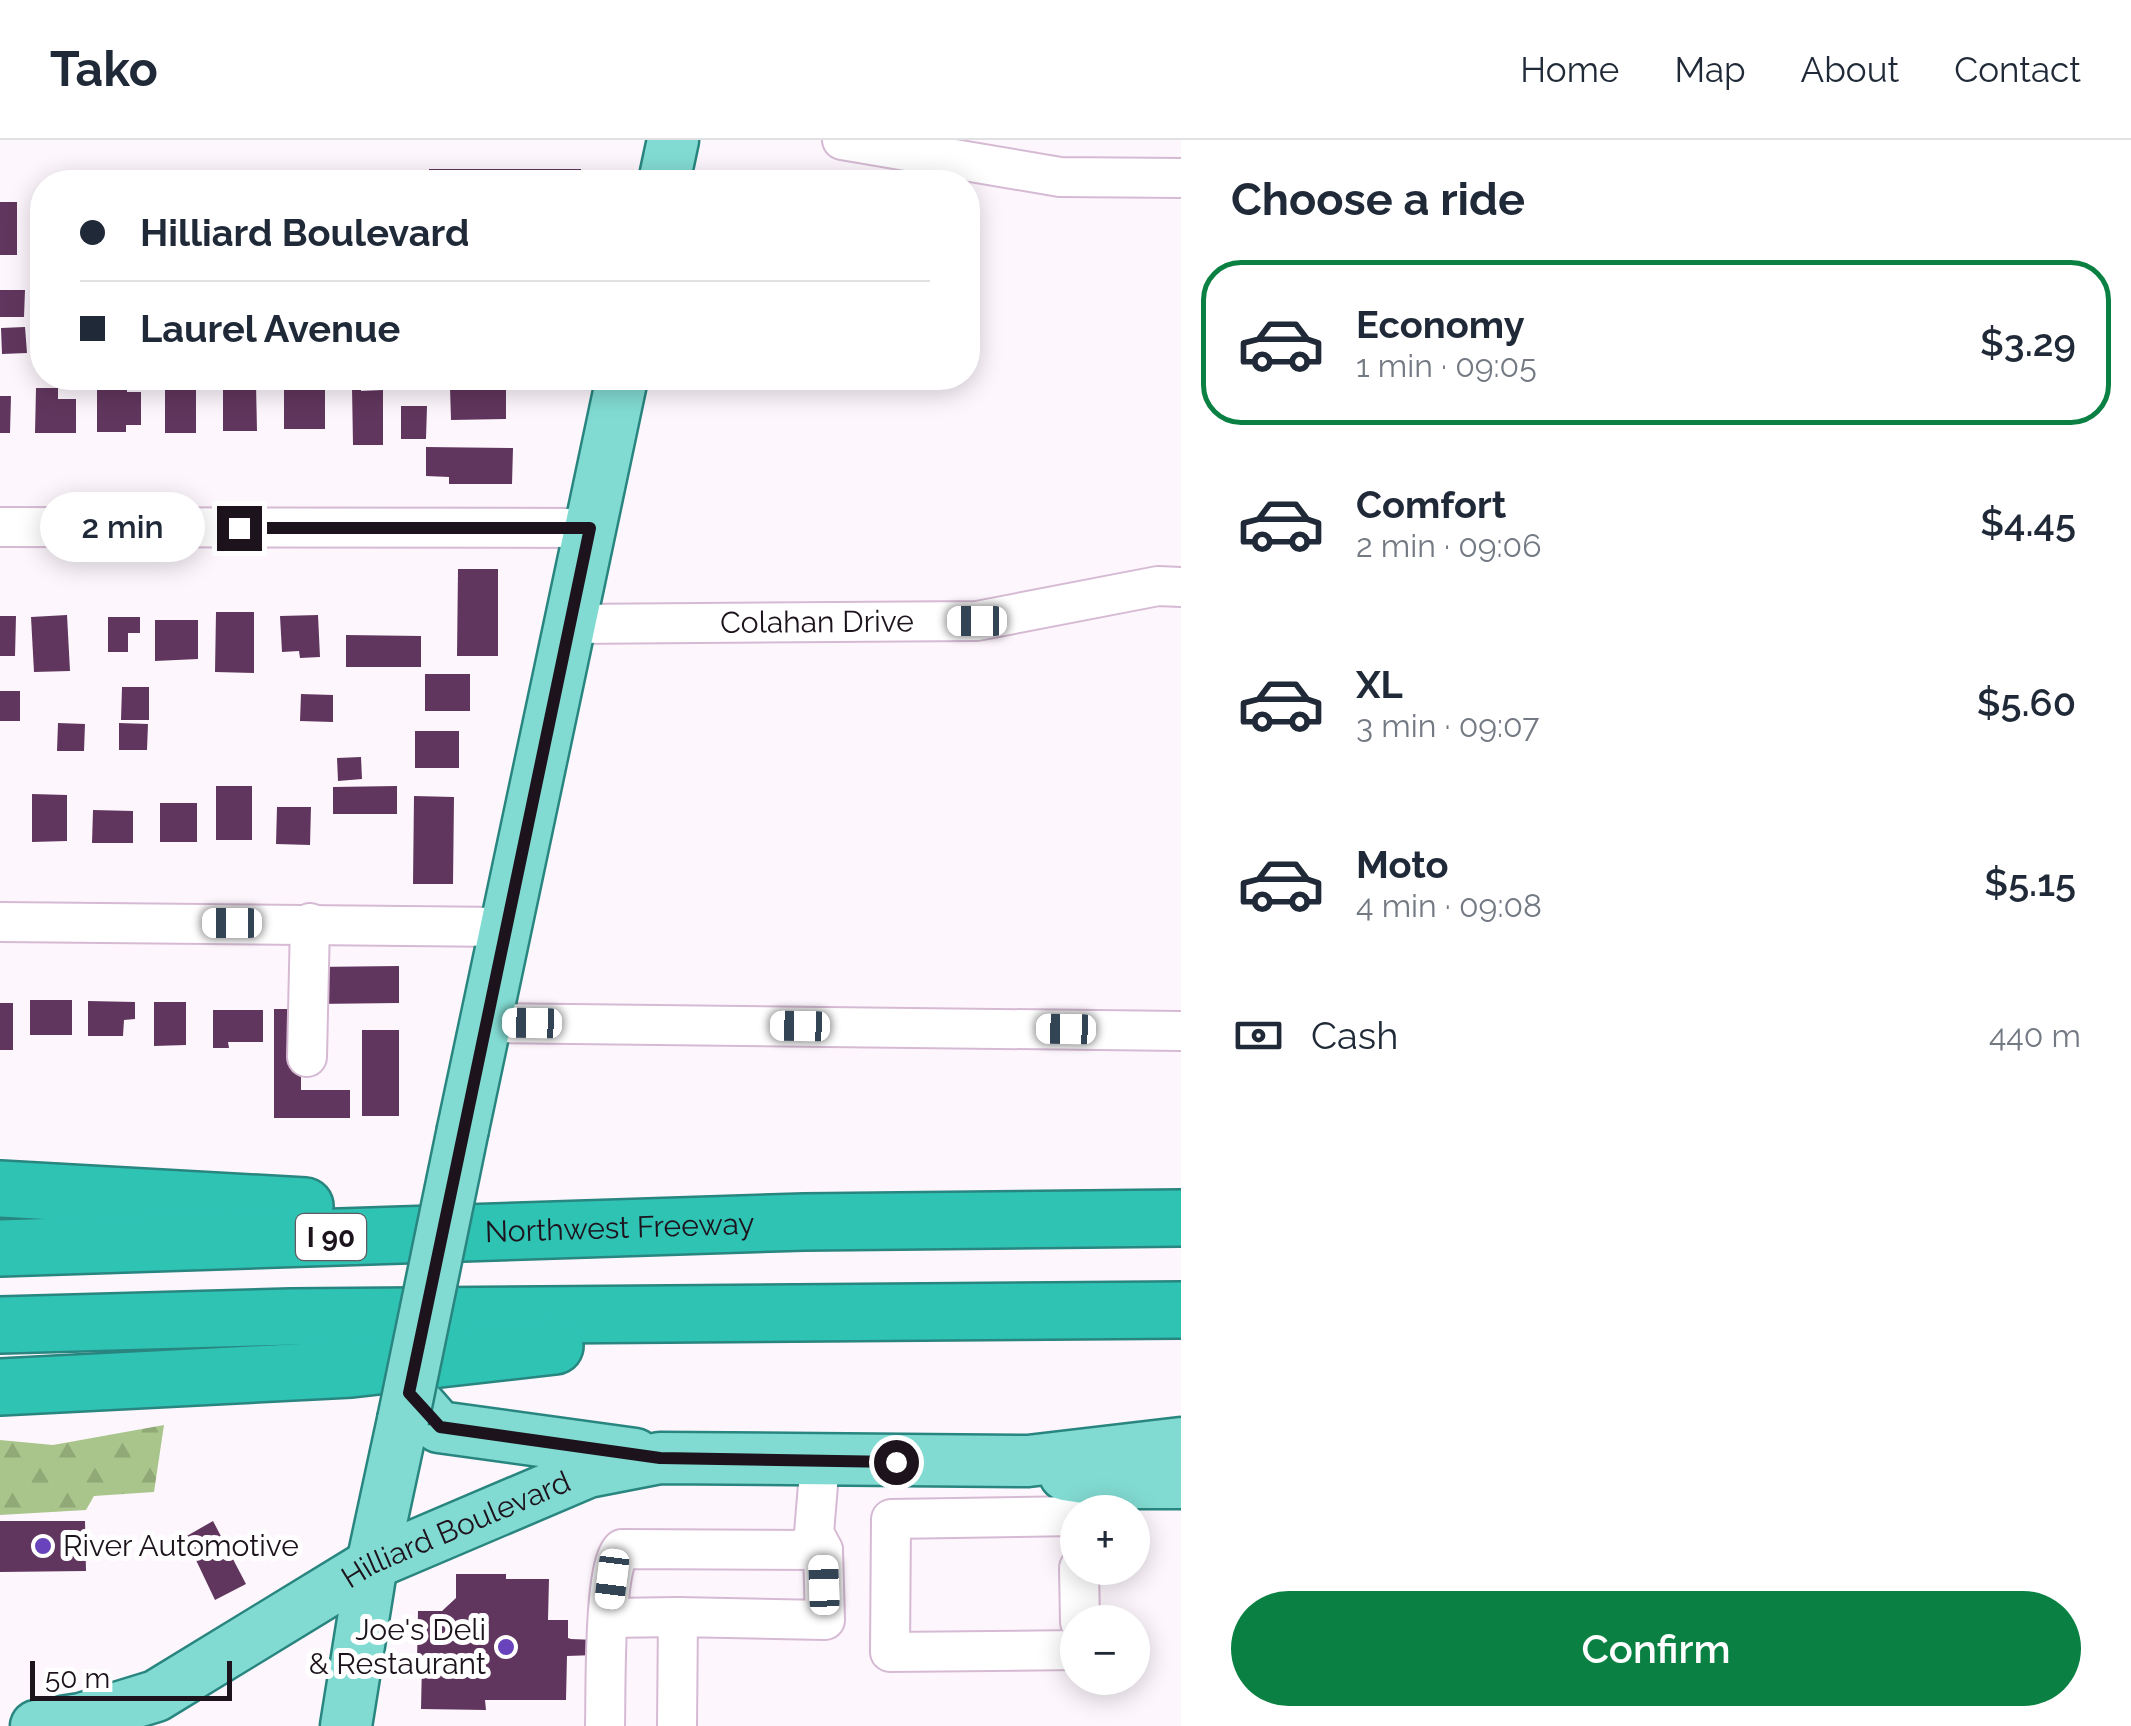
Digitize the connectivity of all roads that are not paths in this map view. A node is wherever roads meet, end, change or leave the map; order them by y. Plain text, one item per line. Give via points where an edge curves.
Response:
1 (673, 140) edge
2 (842, 140) edge
3 (667, 170) edge
4 (1181, 178) edge
5 (619, 390) edge
6 (0, 527) edge
7 (590, 528) junction
8 (1181, 586) edge
9 (569, 624) junction
10 (0, 922) edge
11 (310, 923) junction
12 (506, 928) junction
13 (485, 1023) junction
14 (1181, 1030) edge
15 (307, 1057) dead end
16 (0, 1189) edge
17 (1181, 1218) edge
18 (663, 1226) junction
19 (0, 1248) edge
20 (1181, 1310) edge
21 (832, 1315) junction
22 (0, 1325) edge
23 (0, 1387) edge
24 (417, 1413) junction
25 (1181, 1442) edge
26 (660, 1458) junction
27 (820, 1461) junction
28 (1028, 1461) junction
29 (925, 1462) junction
30 (1181, 1483) edge
31 (1076, 1495) edge
32 (1080, 1495) edge
33 (1060, 1498) edge
34 (926, 1518) junction
35 (823, 1550) junction
36 (372, 1564) junction
37 (678, 1617) junction
38 (608, 1618) junction
39 (1060, 1650) edge
40 (36, 1726) edge
41 (346, 1726) edge
42 (604, 1726) edge
43 (676, 1726) edge

1 - 3 main road
2 - 4 street via 1060,177
5 - 7 main road
6 - 7 street
7 - 9 main road
8 - 9 street, Colahan Drive via 977,621
9 - 12 main road
10 - 11 street
11 - 12 street
11 - 15 street
12 - 13 main road
13 - 14 street
13 - 24 main road, bridge
16 - 18 highway
17 - 18 highway, Northwest Freeway / I 90
18 - 19 highway, Northwest Freeway / I 90
20 - 21 highway
21 - 22 highway
21 - 23 highway via 351,1370
24 - 26 main road
24 - 36 main road
25 - 28 main road, Hilliard Boulevard
26 - 27 main road, Hilliard Boulevard
26 - 36 main road, Hilliard Boulevard via 588,1472
27 - 29 main road, Hilliard Boulevard
27 - 35 street via 814,1532
28 - 29 main road, Hilliard Boulevard
28 - 31 main road, Hilliard Boulevard via 1056,1474
29 - 34 street
30 - 32 main road, Hilliard Boulevard via 1117,1483
33 - 34 street
34 - 39 street via 891,1519 890,1652
35 - 37 street via 826,1620
35 - 38 street via 622,1549 614,1556
36 - 40 main road, Hilliard Boulevard via 156,1696
36 - 41 main road
37 - 38 street
37 - 43 street
38 - 42 street

